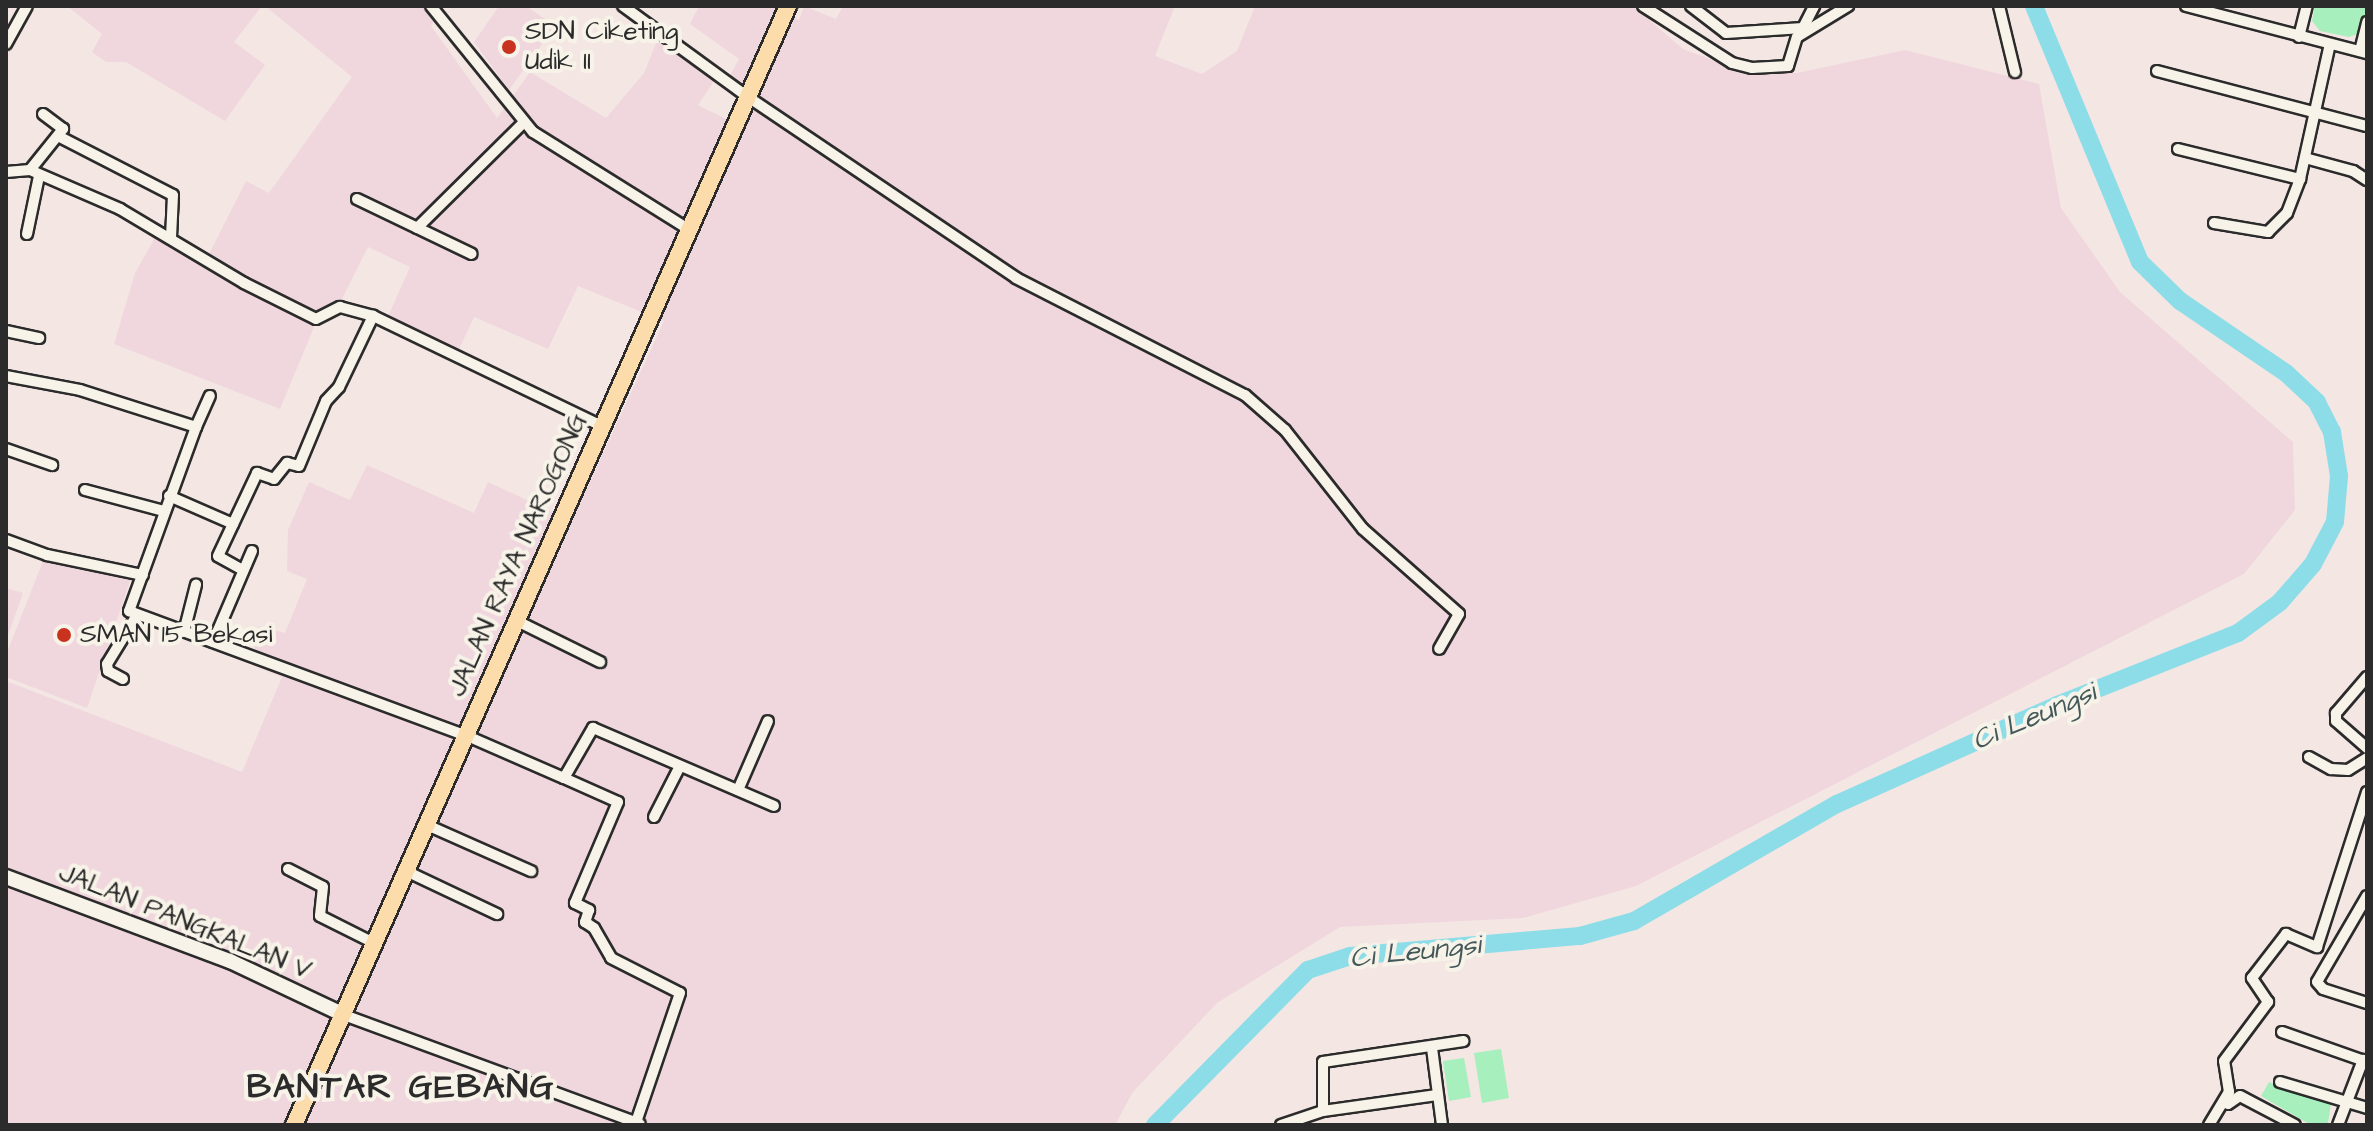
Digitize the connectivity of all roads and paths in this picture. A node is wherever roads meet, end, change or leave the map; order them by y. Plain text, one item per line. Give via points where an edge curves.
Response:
1 (27, 6) edge
2 (431, 6) edge
3 (623, 6) edge
4 (788, 6) edge
5 (1643, 6) edge
6 (1691, 6) edge
7 (1814, 6) edge
8 (1848, 6) edge
9 (1999, 6) edge
10 (2186, 6) edge
11 (2307, 6) edge
12 (2367, 22) edge
13 (2299, 37) junction
14 (6, 44) edge
15 (2330, 44) junction
16 (2363, 52) edge
17 (2157, 71) dead end
18 (2015, 72) dead end
19 (748, 97) junction
20 (2316, 112) junction
21 (43, 114) dead end
22 (523, 123) junction
23 (2367, 126) edge
24 (58, 136) junction
25 (2178, 149) dead end
26 (2305, 158) junction
27 (6, 172) edge
28 (34, 173) junction
29 (2300, 179) junction
30 (2367, 180) edge
31 (357, 199) dead end
32 (2214, 223) dead end
33 (417, 228) junction
34 (690, 230) junction
35 (27, 234) dead end
36 (171, 237) junction
37 (472, 254) dead end
38 (373, 316) junction
39 (6, 331) edge
40 (39, 338) dead end
41 (6, 376) edge
42 (210, 396) dead end
43 (602, 426) junction
44 (196, 427) junction
45 (6, 449) edge
46 (52, 465) dead end
47 (85, 490) dead end
48 (169, 496) junction
49 (164, 511) junction
50 (233, 524) junction
51 (6, 540) edge
52 (252, 551) dead end
53 (241, 569) junction
54 (143, 575) junction
55 (196, 585) dead end
56 (133, 613) junction
57 (515, 620) junction
58 (184, 632) junction
59 (213, 642) junction
60 (1439, 649) dead end
61 (600, 662) dead end
62 (2367, 677) edge
63 (123, 679) dead end
64 (768, 721) dead end
65 (465, 735) junction
66 (2367, 748) edge
67 (2309, 757) dead end
68 (2367, 758) edge
69 (680, 766) junction
70 (564, 778) junction
71 (738, 790) junction
72 (2367, 792) edge
73 (774, 806) dead end
74 (654, 817) dead end
75 (427, 825) junction
76 (288, 869) dead end
77 (406, 871) junction
78 (531, 871) dead end
79 (6, 877) edge
80 (2367, 896) edge
81 (497, 914) dead end
82 (374, 943) junction
83 (2367, 1003) edge
84 (344, 1015) junction
85 (2282, 1032) dead end
86 (1463, 1041) dead end
87 (1432, 1048) junction
88 (2365, 1061) edge
89 (2280, 1082) dead end
90 (1437, 1095) junction
91 (2347, 1101) junction
92 (2367, 1108) edge
93 (1323, 1111) junction
94 (639, 1124) edge
95 (294, 1125) edge
96 (1281, 1125) edge
97 (1442, 1125) edge
98 (2212, 1125) edge
99 (2295, 1125) edge
100 (2338, 1125) edge

1 - 14 street
2 - 22 street
3 - 19 street
4 - 19 main road, JALAN RAYA NAROGONG
5 - 8 street via 1732,63 1752,68 1788,66 1797,37
6 - 7 street via 1726,33 1803,28
9 - 18 street
10 - 13 street
11 - 13 street
12 - 16 street
13 - 15 street
15 - 16 street
15 - 20 street
17 - 20 street
19 - 34 main road, JALAN RAYA NAROGONG
19 - 60 street via 1016,278 1245,395 1285,430 1363,529 1459,614
20 - 23 street
20 - 26 street
21 - 24 street via 64,128
22 - 33 street
22 - 34 street
24 - 28 street
24 - 36 street via 173,195
25 - 29 street
26 - 29 street
26 - 30 street
27 - 28 street
28 - 35 street
28 - 36 street
29 - 32 street via 2287,213 2268,232
31 - 33 street
33 - 37 street
34 - 43 main road, JALAN RAYA NAROGONG
36 - 38 street via 244,283 316,319 340,307
38 - 43 street via 519,380
38 - 50 street via 339,387 326,401 299,466 287,463 274,479 257,473
39 - 40 street
41 - 44 street via 80,390
42 - 44 street
43 - 57 main road, JALAN RAYA NAROGONG
44 - 48 street
45 - 46 street
47 - 49 street
48 - 49 street
48 - 50 street
49 - 54 street
50 - 53 street via 218,556
51 - 54 street via 47,555
52 - 53 street
53 - 59 street
54 - 56 street
55 - 58 street
56 - 58 street
56 - 63 street via 107,664 108,671
57 - 61 street
57 - 65 main road, JALAN RAYA NAROGONG
58 - 59 street
59 - 65 street
62 - 66 street via 2336,713 2336,721
64 - 71 street
65 - 70 street
65 - 75 main road, JALAN RAYA NAROGONG
67 - 68 street via 2331,769 2348,770
69 - 70 street via 590,728
69 - 71 street
69 - 74 street
70 - 94 street via 618,802 575,903 589,910 585,922 611,958 680,993
71 - 73 street
72 - 98 street via 2317,947 2286,934 2252,978 2268,1002 2224,1061 2230,1088
75 - 77 main road, JALAN RAYA NAROGONG
75 - 78 street
76 - 82 street via 323,887 320,916
77 - 81 street
77 - 82 main road, JALAN RAYA NAROGONG
79 - 84 street, JALAN PANGKALAN V via 230,961
80 - 83 street via 2317,982 2323,989
82 - 84 main road, JALAN RAYA NAROGONG
84 - 94 street
84 - 95 main road, JALAN RAYA NAROGONG
85 - 88 street
86 - 87 street
87 - 90 street
87 - 93 street via 1323,1062
88 - 91 street
89 - 91 street
90 - 93 street
90 - 97 street
91 - 92 street
91 - 100 street
93 - 96 street
98 - 99 street via 2232,1098 2240,1096

